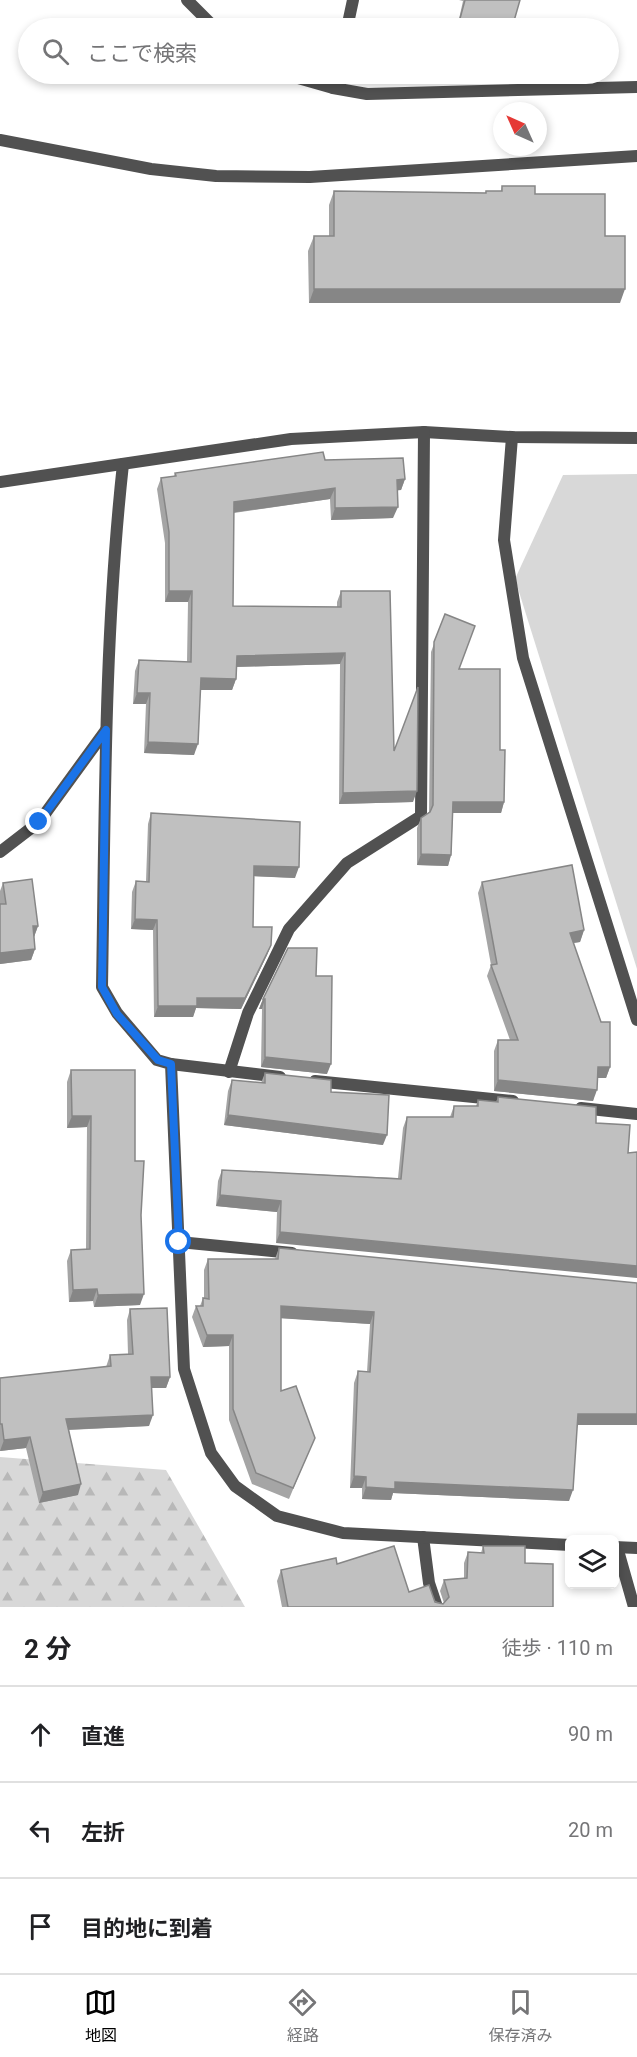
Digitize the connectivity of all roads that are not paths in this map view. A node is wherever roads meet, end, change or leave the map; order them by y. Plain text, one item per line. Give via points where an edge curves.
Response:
1 (187, 0) edge
2 (353, 0) edge
3 (205, 18) edge
4 (349, 18) edge
5 (319, 84) edge
6 (334, 84) edge
7 (637, 87) edge
8 (333, 88) junction
9 (0, 140) edge
10 (637, 156) edge
11 (424, 432) junction
12 (512, 437) junction
13 (637, 438) edge
14 (123, 464) junction
15 (0, 482) edge
16 (106, 730) junction
17 (0, 852) edge
18 (637, 1020) edge
19 (171, 1064) junction
20 (229, 1072) junction
21 (531, 1103) edge
22 (567, 1106) edge
23 (637, 1114) edge
24 (179, 1242) junction
25 (308, 1255) edge
26 (423, 1537) junction
27 (565, 1545) edge
28 (619, 1547) edge
29 (637, 1548) edge
30 (619, 1557) edge
31 (437, 1607) edge
32 (634, 1607) edge

1 - 3 street
2 - 4 street
5 - 8 street
6 - 8 street
7 - 8 street via 366,94
9 - 10 street via 151,169 216,176 310,177
11 - 12 street
11 - 14 street via 291,439
11 - 20 street via 421,816 347,863 289,929 248,1013
12 - 13 street
12 - 18 street via 504,540 523,658
14 - 15 street
14 - 16 street via 112,561
16 - 17 street via 39,822
16 - 19 street via 102,987 117,1014 158,1060
19 - 20 street
19 - 24 street
20 - 21 street
22 - 23 street
24 - 25 street
24 - 26 street via 184,1369 211,1453 235,1486 277,1516 343,1533
26 - 27 street
26 - 31 street via 429,1583
28 - 29 street
30 - 32 street

